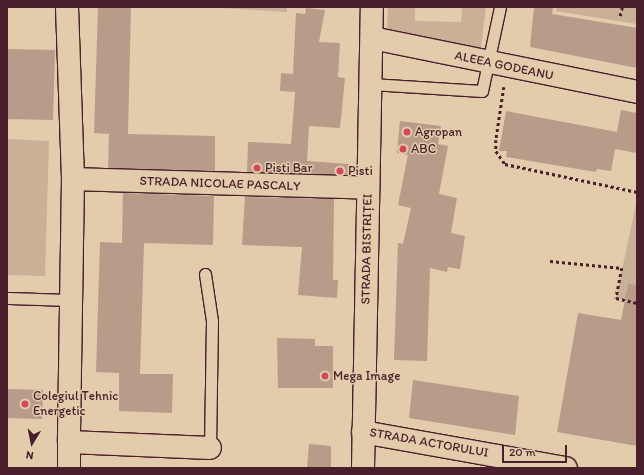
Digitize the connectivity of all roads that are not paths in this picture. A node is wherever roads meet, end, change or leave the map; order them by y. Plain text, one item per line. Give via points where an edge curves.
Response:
1 (67, 7) edge
2 (372, 7) edge
3 (500, 7) edge
4 (372, 38) junction
5 (498, 65) junction
6 (371, 84) junction
7 (637, 92) edge
8 (73, 179) junction
9 (368, 188) junction
10 (204, 274) dead end
11 (7, 298) edge
12 (71, 300) junction
13 (363, 432) junction
14 (69, 442) junction
15 (210, 448) joint
16 (69, 468) edge
17 (363, 468) edge
18 (566, 468) edge

1 - 8 street
2 - 4 street, STRADA BISTRIȚEI
3 - 5 lane
4 - 5 street, ALEEA GODEANU
4 - 6 street, STRADA BISTRIȚEI
5 - 6 lane via 485,87 477,92
5 - 7 street, ALEEA GODEANU
6 - 9 street, STRADA BISTRIȚEI
8 - 9 street, STRADA NICOLAE PASCALY
8 - 12 street
9 - 13 street, STRADA BISTRIȚEI
10 - 15 lane via 212,321
11 - 12 lane
12 - 14 street
13 - 17 street, STRADA BISTRIȚEI
13 - 18 street, STRADA ACTORULUI
14 - 15 street
14 - 16 street

